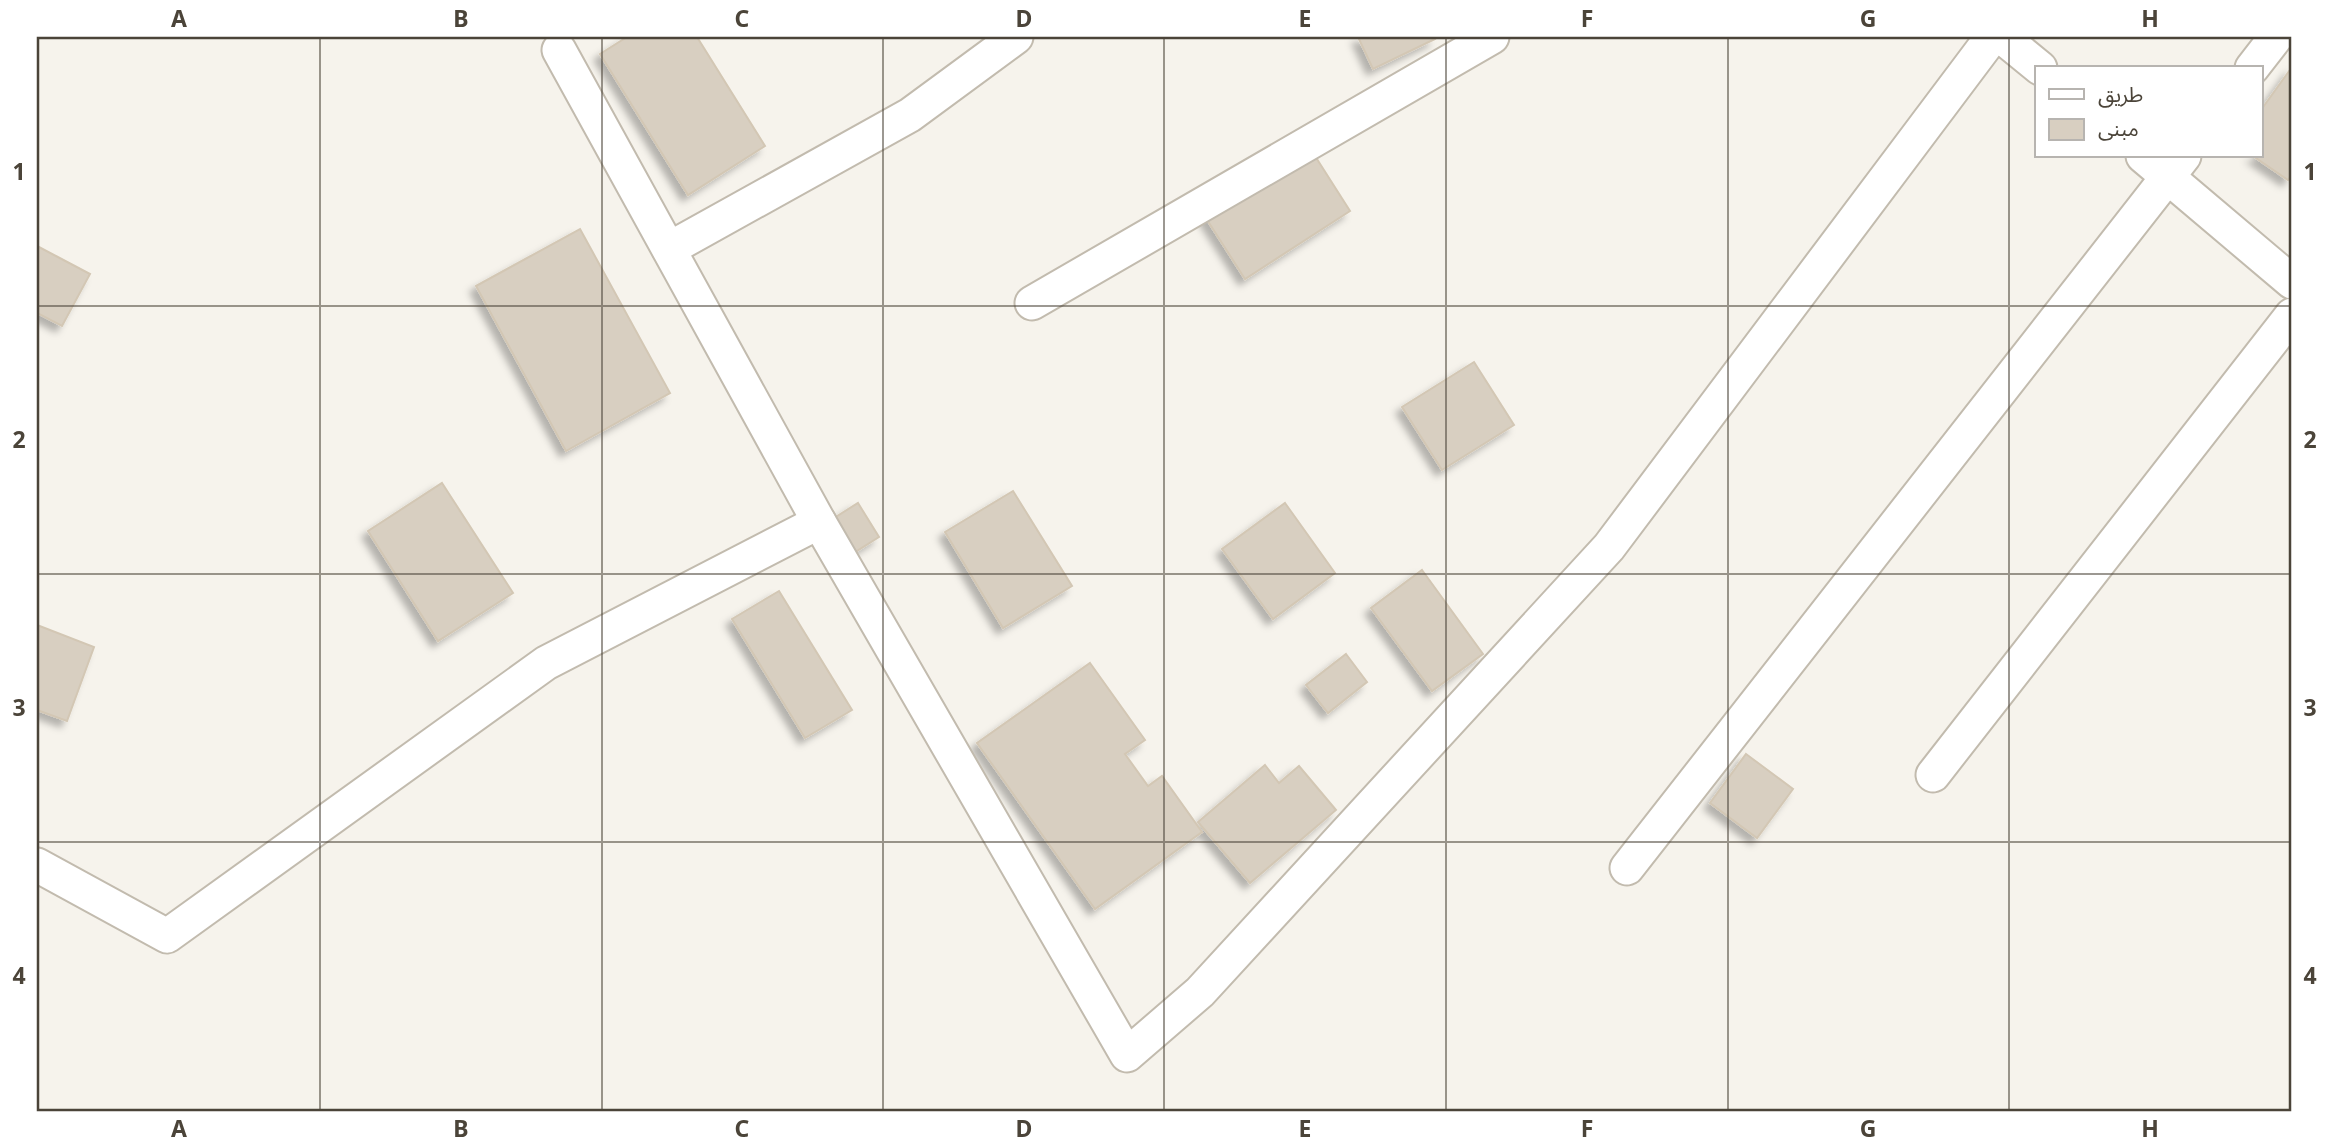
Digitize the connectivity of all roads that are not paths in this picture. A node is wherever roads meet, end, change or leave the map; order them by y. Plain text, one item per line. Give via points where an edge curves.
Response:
1 (1016, 37) edge
2 (1492, 37) edge
3 (1992, 37) edge
4 (2002, 37) edge
5 (2276, 37) edge
6 (559, 50) dead end
7 (2037, 66) edge
8 (2254, 66) edge
9 (2164, 163) edge
10 (669, 249) junction
11 (2292, 282) edge
12 (1032, 303) dead end
13 (2292, 316) edge
14 (819, 522) junction
15 (1933, 775) dead end
16 (37, 865) edge
17 (1627, 868) dead end

1 - 10 street via 910,116
2 - 12 street
3 - 14 street via 1609,547 1199,992 1127,1055
4 - 7 street
5 - 8 street
6 - 10 street
9 - 11 street
9 - 17 street
10 - 14 street
13 - 15 street
14 - 16 street via 546,663 167,936

